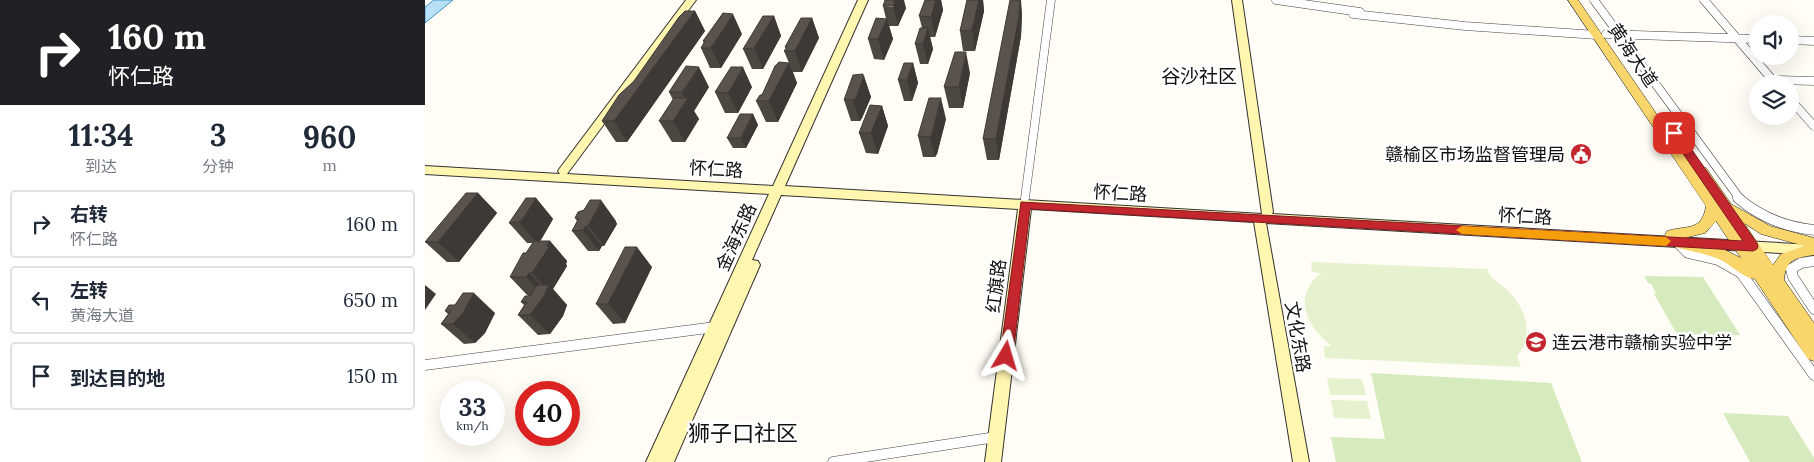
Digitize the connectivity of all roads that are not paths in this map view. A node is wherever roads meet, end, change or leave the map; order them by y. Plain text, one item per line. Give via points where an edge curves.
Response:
1 (691, 0) edge
2 (863, 0) edge
3 (870, 0) edge
4 (1051, 0) edge
5 (1231, 0) edge
6 (1237, 0) edge
7 (1276, 0) edge
8 (1573, 0) edge
9 (1582, 0) edge
10 (1594, 0) edge
11 (1704, 0) edge
12 (1353, 14) dead end
13 (1376, 16) junction
14 (1601, 34) junction
15 (1619, 34) junction
16 (1737, 38) junction
17 (1749, 39) edge
18 (1799, 40) edge
19 (1814, 41) edge
20 (1769, 75) edge
21 (1799, 81) edge
22 (1814, 81) edge
23 (1799, 109) edge
24 (1814, 126) edge
25 (425, 164) edge
26 (425, 170) edge
27 (564, 171) junction
28 (783, 188) junction
29 (1025, 201) junction
30 (1717, 204) junction
31 (1262, 214) junction
32 (1675, 238) junction
33 (1743, 242) junction
34 (1814, 243) edge
35 (1814, 262) edge
36 (1770, 282) junction
37 (1814, 309) edge
38 (715, 327) junction
39 (1814, 335) edge
40 (1814, 354) edge
41 (425, 365) edge
42 (1814, 374) edge
43 (997, 437) junction
44 (654, 462) edge
45 (666, 462) edge
46 (833, 462) edge
47 (993, 462) edge
48 (1301, 462) edge

1 - 27 main road
2 - 28 main road, 金海东路
3 - 28 main road, 金海东路
4 - 29 street, 红旗路
5 - 31 main road
6 - 31 main road
7 - 13 street
8 - 14 main road, 黄海大道
9 - 14 main road, 黄海大道
10 - 15 street
11 - 16 street
12 - 13 street
13 - 14 street via 1473,27
14 - 15 street
14 - 30 main road, 黄海大道
15 - 16 street
15 - 34 street via 1734,194 1762,216 1790,227
16 - 17 street
16 - 20 street
18 - 19 street
21 - 22 street
23 - 24 street
25 - 27 main road, 怀仁路
26 - 28 main road, 怀仁路
27 - 28 main road, 怀仁路
28 - 29 main road, 怀仁路
28 - 38 main road, 金海东路
28 - 45 main road, 金海东路
29 - 31 main road, 怀仁路
29 - 43 main road, 红旗路
30 - 32 main road via 1705,227
30 - 33 main road, 黄海大道
30 - 34 main road via 1766,230
31 - 32 main road, 怀仁路
31 - 48 main road, 文化东路
32 - 33 main road, 怀仁路
32 - 36 main road via 1731,257
32 - 42 street via 1688,253 1718,260 1741,273
33 - 34 main road, 怀仁路
33 - 36 main road, 黄海大道
34 - 36 main road via 1783,259
35 - 37 street via 1801,263 1791,269
36 - 39 main road, 黄海大道
36 - 40 main road, 黄海大道
38 - 41 street
38 - 44 main road, 金海东路
43 - 46 street
43 - 47 main road, 红旗路

